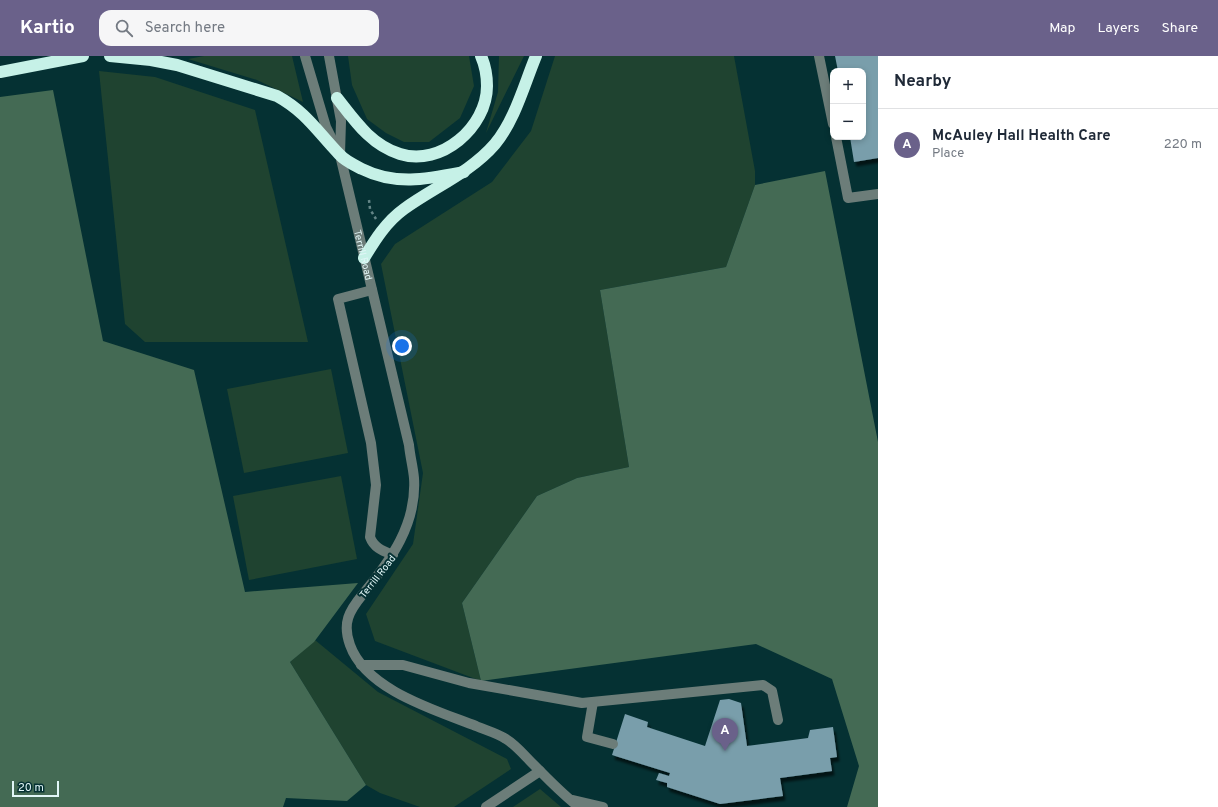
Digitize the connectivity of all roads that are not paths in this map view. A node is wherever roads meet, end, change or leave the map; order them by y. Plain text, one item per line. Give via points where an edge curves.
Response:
1 (83, 56) edge
2 (110, 56) edge
3 (305, 56) edge
4 (329, 56) edge
5 (481, 56) edge
6 (536, 56) edge
7 (820, 56) edge
8 (0, 72) edge
9 (337, 98) junction
10 (830, 108) edge
11 (837, 140) edge
12 (340, 156) junction
13 (464, 172) junction
14 (878, 194) edge
15 (364, 258) junction
16 (372, 290) junction
17 (393, 555) junction
18 (361, 665) junction
19 (593, 702) junction
20 (778, 720) dead end
21 (613, 744) dead end
22 (540, 771) junction
23 (569, 799) junction
24 (486, 807) edge
25 (579, 807) edge
26 (603, 807) edge

1 - 8 highway
2 - 12 highway via 177,65 277,96 309,119
3 - 12 street, Terrill Road via 326,127
4 - 9 street, Terrill Road
5 - 9 highway via 487,87 484,105 477,120 454,143 440,152 426,156 400,154 362,130
6 - 13 highway via 507,127 494,144
7 - 10 street
9 - 12 street, Terrill Road via 341,121
11 - 14 street via 848,198
12 - 13 highway via 370,173 396,180 416,180
12 - 15 street, Terrill Road
13 - 15 highway via 403,209 382,230
15 - 16 street, Terrill Road
16 - 17 street, Terrill Road via 409,445 414,479 414,495 408,524
16 - 17 street via 338,299 371,443 376,485 370,537 379,549
17 - 18 street, Terrill Road via 354,604 347,619 346,634 352,652
18 - 19 street via 403,665 469,683 582,703
18 - 22 street, Terrill Road via 372,677 391,689 506,739
19 - 20 street via 763,684 772,691
19 - 21 street via 587,737
22 - 23 street, Terrill Road
22 - 24 street
23 - 25 street, Terrill Road
23 - 26 street

